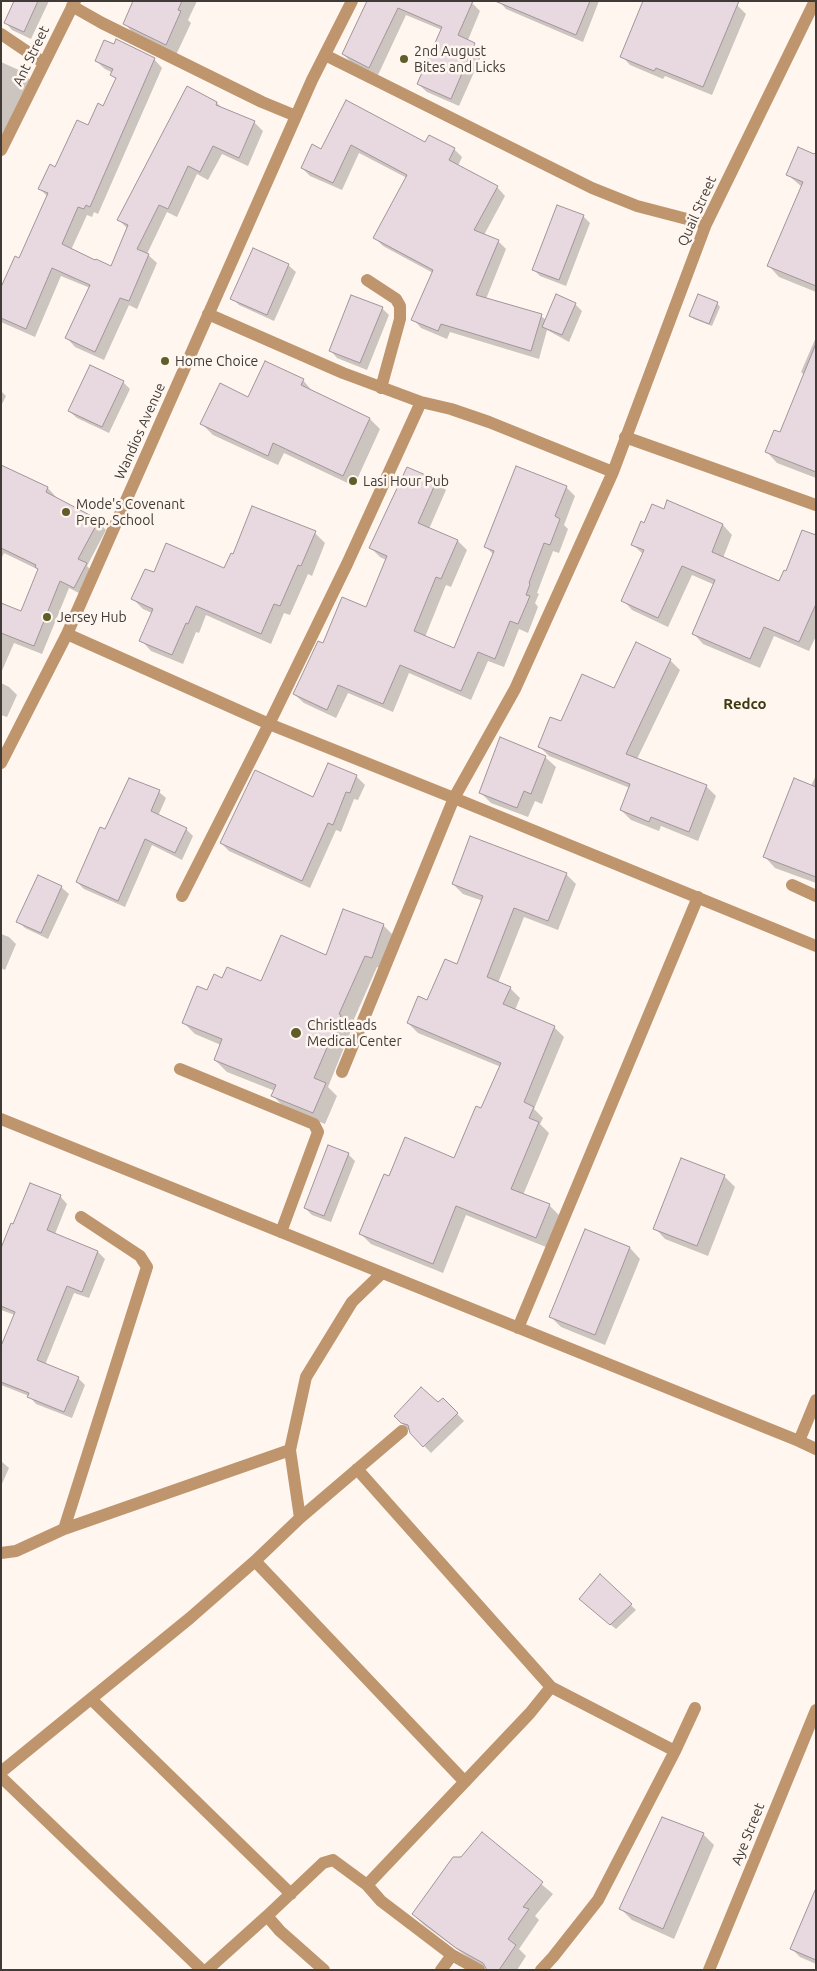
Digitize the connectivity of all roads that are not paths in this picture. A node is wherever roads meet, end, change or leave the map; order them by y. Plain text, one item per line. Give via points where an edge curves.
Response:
1 (352, 1) edge
2 (74, 4) edge
3 (811, 4) edge
4 (1, 34) edge
5 (324, 55) junction
6 (44, 63) junction
7 (296, 116) junction
8 (1, 150) edge
9 (706, 224) junction
10 (367, 280) dead end
11 (208, 314) junction
12 (380, 388) junction
13 (421, 402) junction
14 (626, 437) junction
15 (613, 472) junction
16 (816, 505) edge
17 (68, 634) junction
18 (269, 724) junction
19 (1, 763) edge
20 (454, 798) junction
21 (792, 886) dead end
22 (182, 896) dead end
23 (816, 896) edge
24 (698, 897) junction
25 (816, 946) edge
26 (180, 1069) dead end
27 (342, 1072) dead end
28 (1, 1119) edge
29 (81, 1217) dead end
30 (280, 1232) junction
31 (382, 1273) junction
32 (518, 1328) junction
33 (816, 1400) edge
34 (402, 1431) dead end
35 (799, 1441) junction
36 (816, 1449) edge
37 (290, 1450) junction
38 (357, 1468) junction
39 (300, 1518) junction
40 (64, 1529) junction
41 (1, 1553) edge
42 (255, 1561) junction
43 (551, 1687) junction
44 (91, 1699) junction
45 (695, 1708) dead end
46 (816, 1710) edge
47 (675, 1750) junction
48 (1, 1772) edge
49 (1, 1777) edge
50 (465, 1782) junction
51 (366, 1886) junction
52 (290, 1894) junction
53 (267, 1916) junction
54 (452, 1955) junction
55 (202, 1970) edge
56 (206, 1970) edge
57 (324, 1970) edge
58 (441, 1970) edge
59 (480, 1970) edge
60 (541, 1970) edge
61 (709, 1970) edge

1 - 5 street, Wandios Avenue
2 - 6 street, Ant Street
2 - 7 street via 102,23
3 - 9 street, Quail Street
4 - 6 street
5 - 7 street, Wandios Avenue
5 - 9 street via 592,188 637,206
6 - 8 street, Ant Street
7 - 11 street, Wandios Avenue
9 - 14 street, Quail Street
10 - 12 street via 400,306 400,319
11 - 12 street
11 - 17 street, Wandios Avenue
12 - 13 street
13 - 15 street via 489,422
13 - 18 street via 348,564
14 - 15 street, Quail Street
14 - 16 street
15 - 20 street, Quail Street via 515,689
17 - 18 street
17 - 19 street, Wandios Avenue
18 - 20 street
18 - 22 street
20 - 24 street
20 - 27 street, Quail Street
21 - 23 street
24 - 25 street
24 - 32 street
26 - 30 street via 314,1124 318,1132
28 - 30 street
29 - 40 street via 140,1256 146,1267
30 - 31 street
31 - 32 street
31 - 37 street via 352,1302 306,1378
32 - 35 street
33 - 35 street
34 - 38 street
35 - 36 street
37 - 39 street
37 - 40 street
38 - 39 street
38 - 43 street
39 - 42 street
40 - 41 street via 16,1552
42 - 44 street
42 - 50 street
43 - 47 street
43 - 50 street
44 - 48 street
44 - 52 street
45 - 47 street
46 - 61 street, Aye Street
47 - 60 street via 598,1900
49 - 55 street
50 - 51 street
51 - 52 street via 333,1860 323,1863
51 - 54 street
52 - 53 street
53 - 56 street
53 - 57 street
54 - 58 street
54 - 59 street

